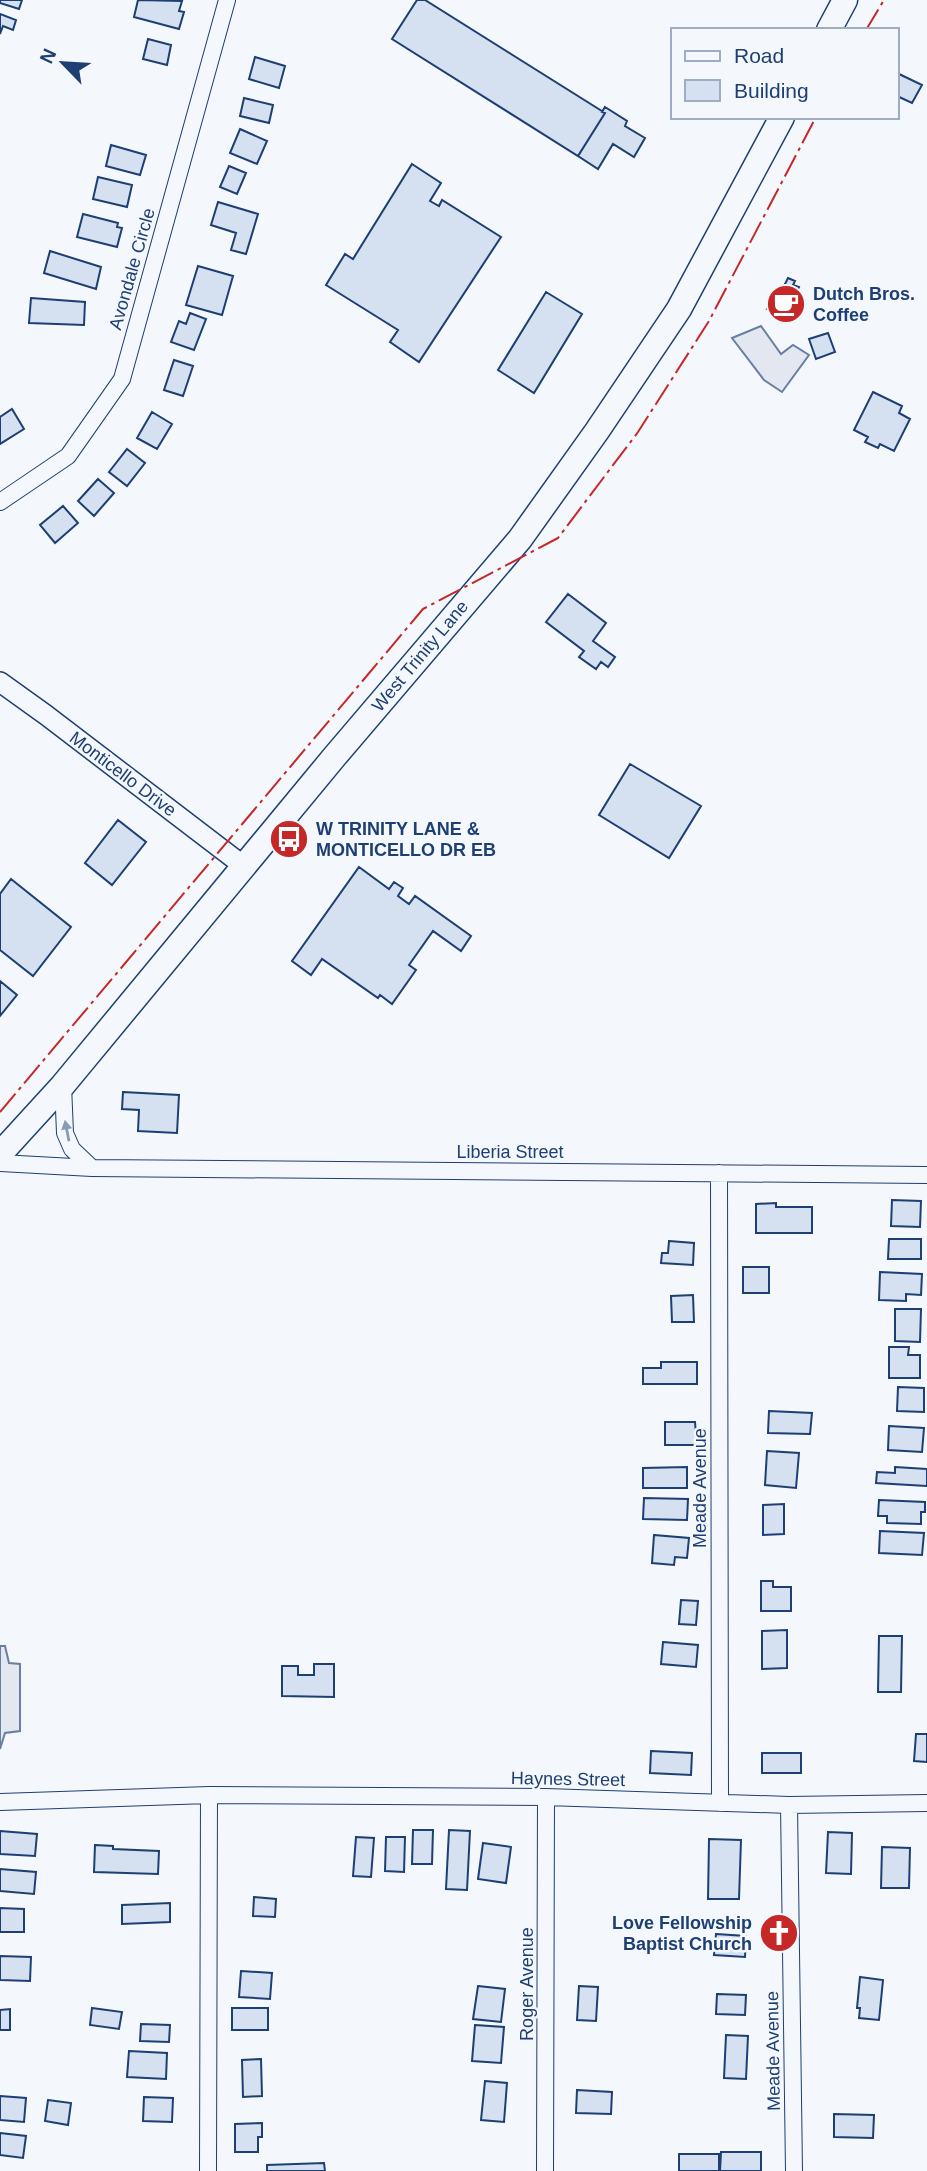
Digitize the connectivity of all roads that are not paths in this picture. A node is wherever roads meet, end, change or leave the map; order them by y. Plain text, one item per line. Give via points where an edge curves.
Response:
1 (227, 0) edge
2 (845, 0) edge
3 (830, 28) edge
4 (781, 119) edge
5 (0, 502) edge
6 (0, 682) edge
7 (245, 867) junction
8 (63, 1085) junction
9 (0, 1154) edge
10 (0, 1163) edge
11 (92, 1168) junction
12 (719, 1173) junction
13 (927, 1175) edge
14 (209, 1795) junction
15 (546, 1797) junction
16 (0, 1802) edge
17 (720, 1803) junction
18 (927, 1803) edge
19 (789, 1805) junction
20 (208, 2171) edge
21 (545, 2171) edge
22 (794, 2171) edge

1 - 5 street, Avondale Circle via 122,379 68,456
2 - 3 main road
4 - 7 main road, West Trinity Lane via 679,309 590,442 520,539
6 - 7 street, Monticello Drive
7 - 8 main road, West Trinity Lane
8 - 9 main road, West Trinity Lane
11 -> 8 street via 72,1149 65,1133
10 - 11 street, Liberia Street
11 - 12 street, Liberia Street
12 - 13 street, Liberia Street
12 - 17 street, Meade Avenue
14 - 15 street, Haynes Street
14 - 16 street, Haynes Street
14 - 20 street
15 - 17 street, Haynes Street
15 - 21 street, Roger Avenue
17 - 19 street, Haynes Street
18 - 19 street, Haynes Street
19 - 22 street, Meade Avenue

